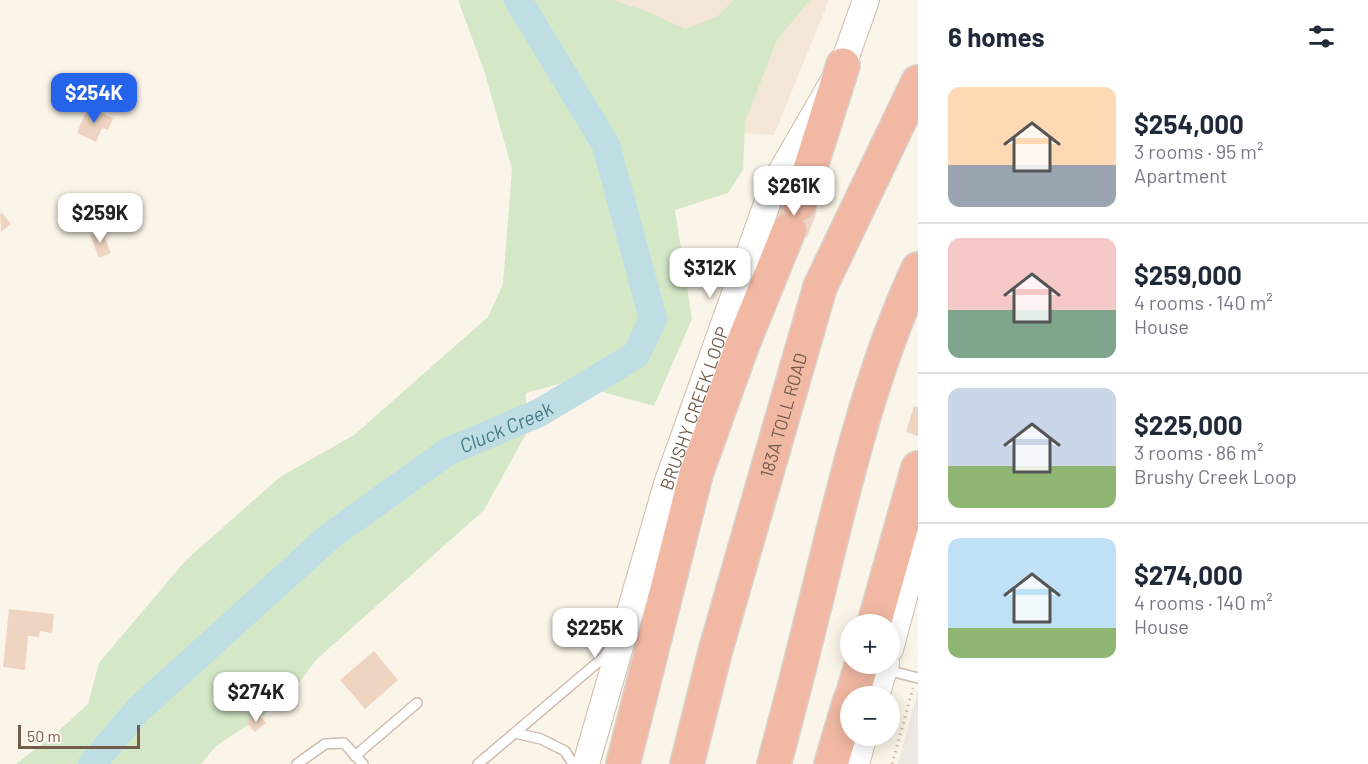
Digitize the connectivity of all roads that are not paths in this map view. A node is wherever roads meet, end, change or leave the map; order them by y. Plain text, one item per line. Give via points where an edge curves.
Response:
1 (866, 0) edge
2 (843, 65) junction
3 (918, 82) edge
4 (918, 268) edge
5 (918, 468) edge
6 (918, 545) edge
7 (877, 614) edge
8 (895, 614) edge
9 (628, 624) junction
10 (900, 670) edge
11 (870, 674) edge
12 (917, 678) edge
13 (860, 686) edge
14 (417, 703) dead end
15 (515, 733) junction
16 (840, 734) edge
17 (861, 746) edge
18 (355, 756) junction
19 (297, 764) edge
20 (363, 764) edge
21 (478, 764) edge
22 (573, 764) edge
23 (586, 764) edge
24 (623, 764) edge
25 (687, 764) edge
26 (774, 764) edge
27 (831, 764) edge
28 (856, 764) edge

1 - 2 main road, BRUSHY CREEK LOOP
2 - 9 main road, BRUSHY CREEK LOOP via 774,184 667,484
2 - 24 highway via 794,217 696,474
3 - 25 highway, 183A TOLL ROAD via 820,287 714,652
4 - 26 highway via 899,309 855,442
5 - 7 highway
6 - 8 main road
9 - 15 lane via 604,657
9 - 23 main road, BRUSHY CREEK LOOP
10 - 12 lane
11 - 13 highway
14 - 18 lane
15 - 21 lane
15 - 22 lane via 542,739 565,751
16 - 27 highway
17 - 28 main road
18 - 19 lane via 344,743 325,744
18 - 20 lane

